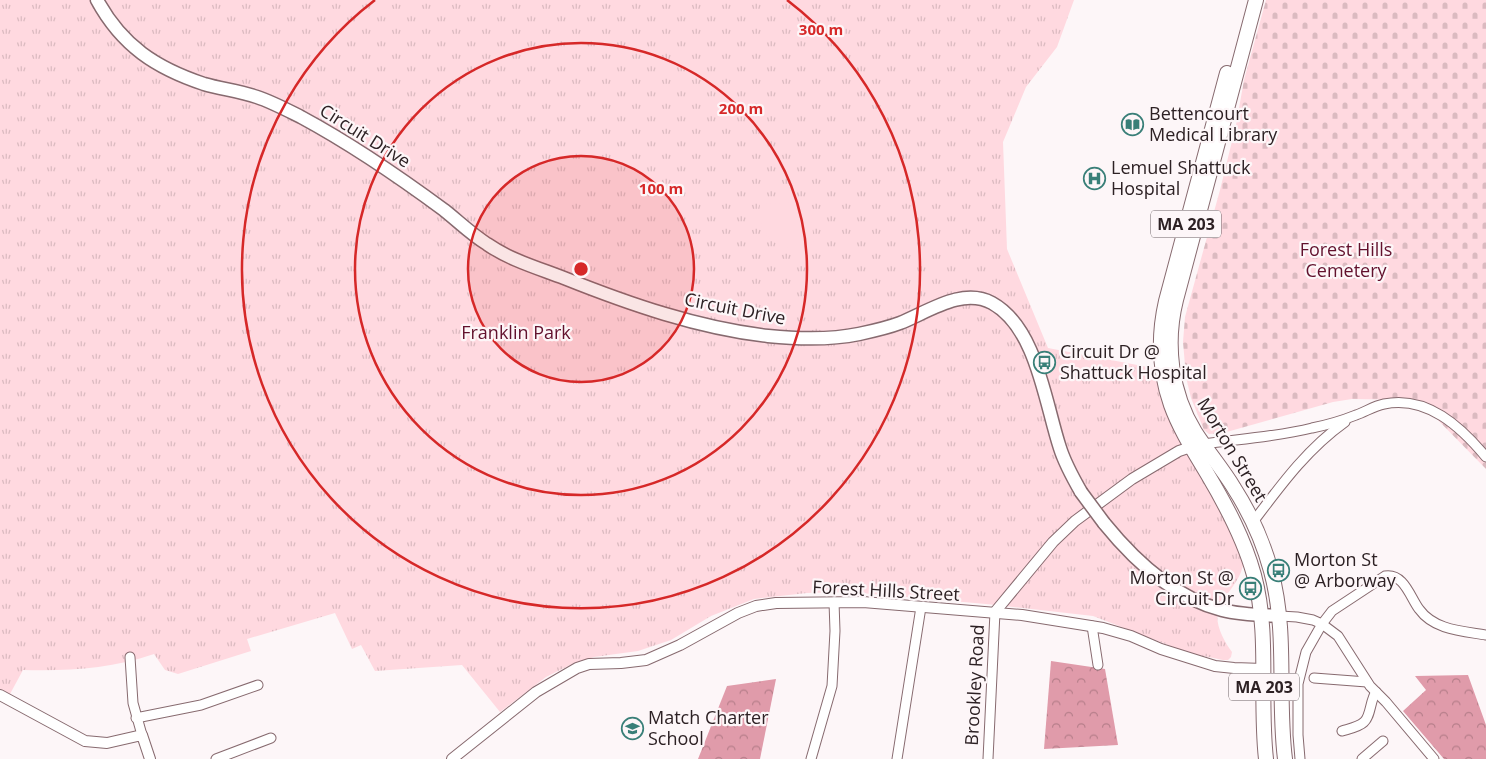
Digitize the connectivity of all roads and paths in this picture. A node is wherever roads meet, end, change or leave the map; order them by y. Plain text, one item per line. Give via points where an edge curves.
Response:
1 (97, 0) edge
2 (1246, 0) edge
3 (1256, 0) edge
4 (1356, 415) junction
5 (1197, 445) junction
6 (1486, 457) edge
7 (1253, 522) junction
8 (834, 602) junction
9 (921, 607) junction
10 (995, 612) junction
11 (1262, 615) junction
12 (1280, 616) junction
13 (1322, 624) junction
14 (1092, 626) junction
15 (1486, 635) edge
16 (130, 657) dead end
17 (1098, 665) dead end
18 (1264, 669) junction
19 (1314, 678) dead end
20 (1367, 682) junction
21 (258, 685) dead end
22 (1376, 692) junction
23 (0, 696) edge
24 (136, 718) junction
25 (1342, 732) dead end
26 (142, 735) junction
27 (271, 738) dead end
28 (1383, 741) dead end
29 (150, 759) edge
30 (216, 759) edge
31 (452, 759) edge
32 (811, 759) edge
33 (897, 759) edge
34 (988, 759) edge
35 (1266, 759) edge
36 (1285, 759) edge
37 (1300, 759) edge
38 (1362, 759) edge
39 (1434, 759) edge

1 - 11 main road, Circuit Drive, bridge via 114,26 153,62 206,84 272,102 371,158 487,244 516,260 618,299 731,330 814,338 843,337 886,328 960,299 990,302 1012,320 1027,345 1063,457 1081,492 1104,523 1146,566 1187,596 1223,610
2 - 5 highway, Morton Street / MA 203 via 1162,324 1161,351 1166,387 1175,414
3 - 5 highway, Morton Street / MA 203 via 1172,323 1171,357 1177,389
4 - 5 street via 1296,432
4 - 6 street via 1384,404 1414,404 1431,409 1448,419
4 - 7 street via 1300,461
5 - 7 highway, Morton Street / MA 203 via 1235,489
5 - 10 street via 1179,451 1132,479 1074,521
5 - 11 highway, Morton Street / MA 203 via 1242,540
7 - 12 highway, Morton Street / MA 203 via 1271,570
8 - 9 street, Forest Hills Street
8 - 31 street, Forest Hills Street via 756,606 646,660 589,664 577,668 536,692
8 - 32 street via 836,631 832,686
9 - 10 street, Forest Hills Street
9 - 33 street
10 - 14 street, Forest Hills Street
10 - 34 street, Brookley Road
11 - 12 main road, Circuit Drive
11 - 18 highway, MA 203
12 - 13 street
12 - 36 highway, MA 203
13 - 15 street via 1337,607 1390,575 1402,581 1419,609 1438,626
13 - 20 street via 1338,636
13 - 37 street via 1306,652 1299,674
14 - 17 street
14 - 18 street, Forest Hills Street via 1131,636 1215,666
16 - 24 street
18 - 35 highway, MA 203
19 - 20 street
20 - 22 street
21 - 24 street via 201,705
22 - 25 street via 1366,720
22 - 39 street
23 - 26 street via 85,741 107,743
24 - 26 street
26 - 29 street
27 - 30 street
28 - 38 street

